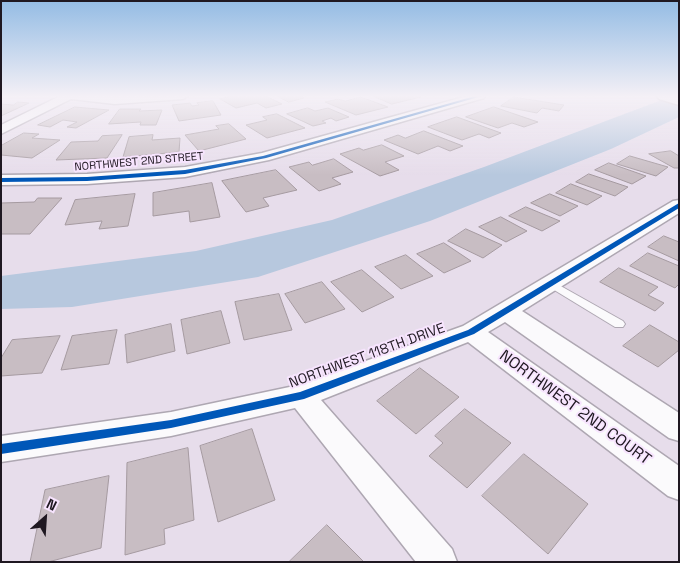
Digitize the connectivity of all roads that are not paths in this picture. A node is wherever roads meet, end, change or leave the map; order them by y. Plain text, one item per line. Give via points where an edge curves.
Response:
1 (17, 122) edge
2 (387, 122) edge
3 (1, 130) edge
4 (1, 180) edge
5 (679, 205) edge
6 (550, 283) junction
7 (505, 311) junction
8 (619, 324) dead end
9 (471, 332) junction
10 (301, 396) junction
11 (679, 428) edge
12 (1, 449) edge
13 (679, 484) edge
14 (439, 562) edge

1 - 3 street
2 - 4 street, NORTHWEST 2ND STREET via 264,157 185,172 87,179
5 - 6 street, NORTHWEST 118TH DRIVE
6 - 7 street, NORTHWEST 118TH DRIVE
6 - 8 lane
7 - 9 street, NORTHWEST 118TH DRIVE
7 - 11 street
9 - 10 street, NORTHWEST 118TH DRIVE
9 - 13 street, NORTHWEST 2ND COURT
10 - 12 street, NORTHWEST 118TH DRIVE via 171,424
10 - 14 street

